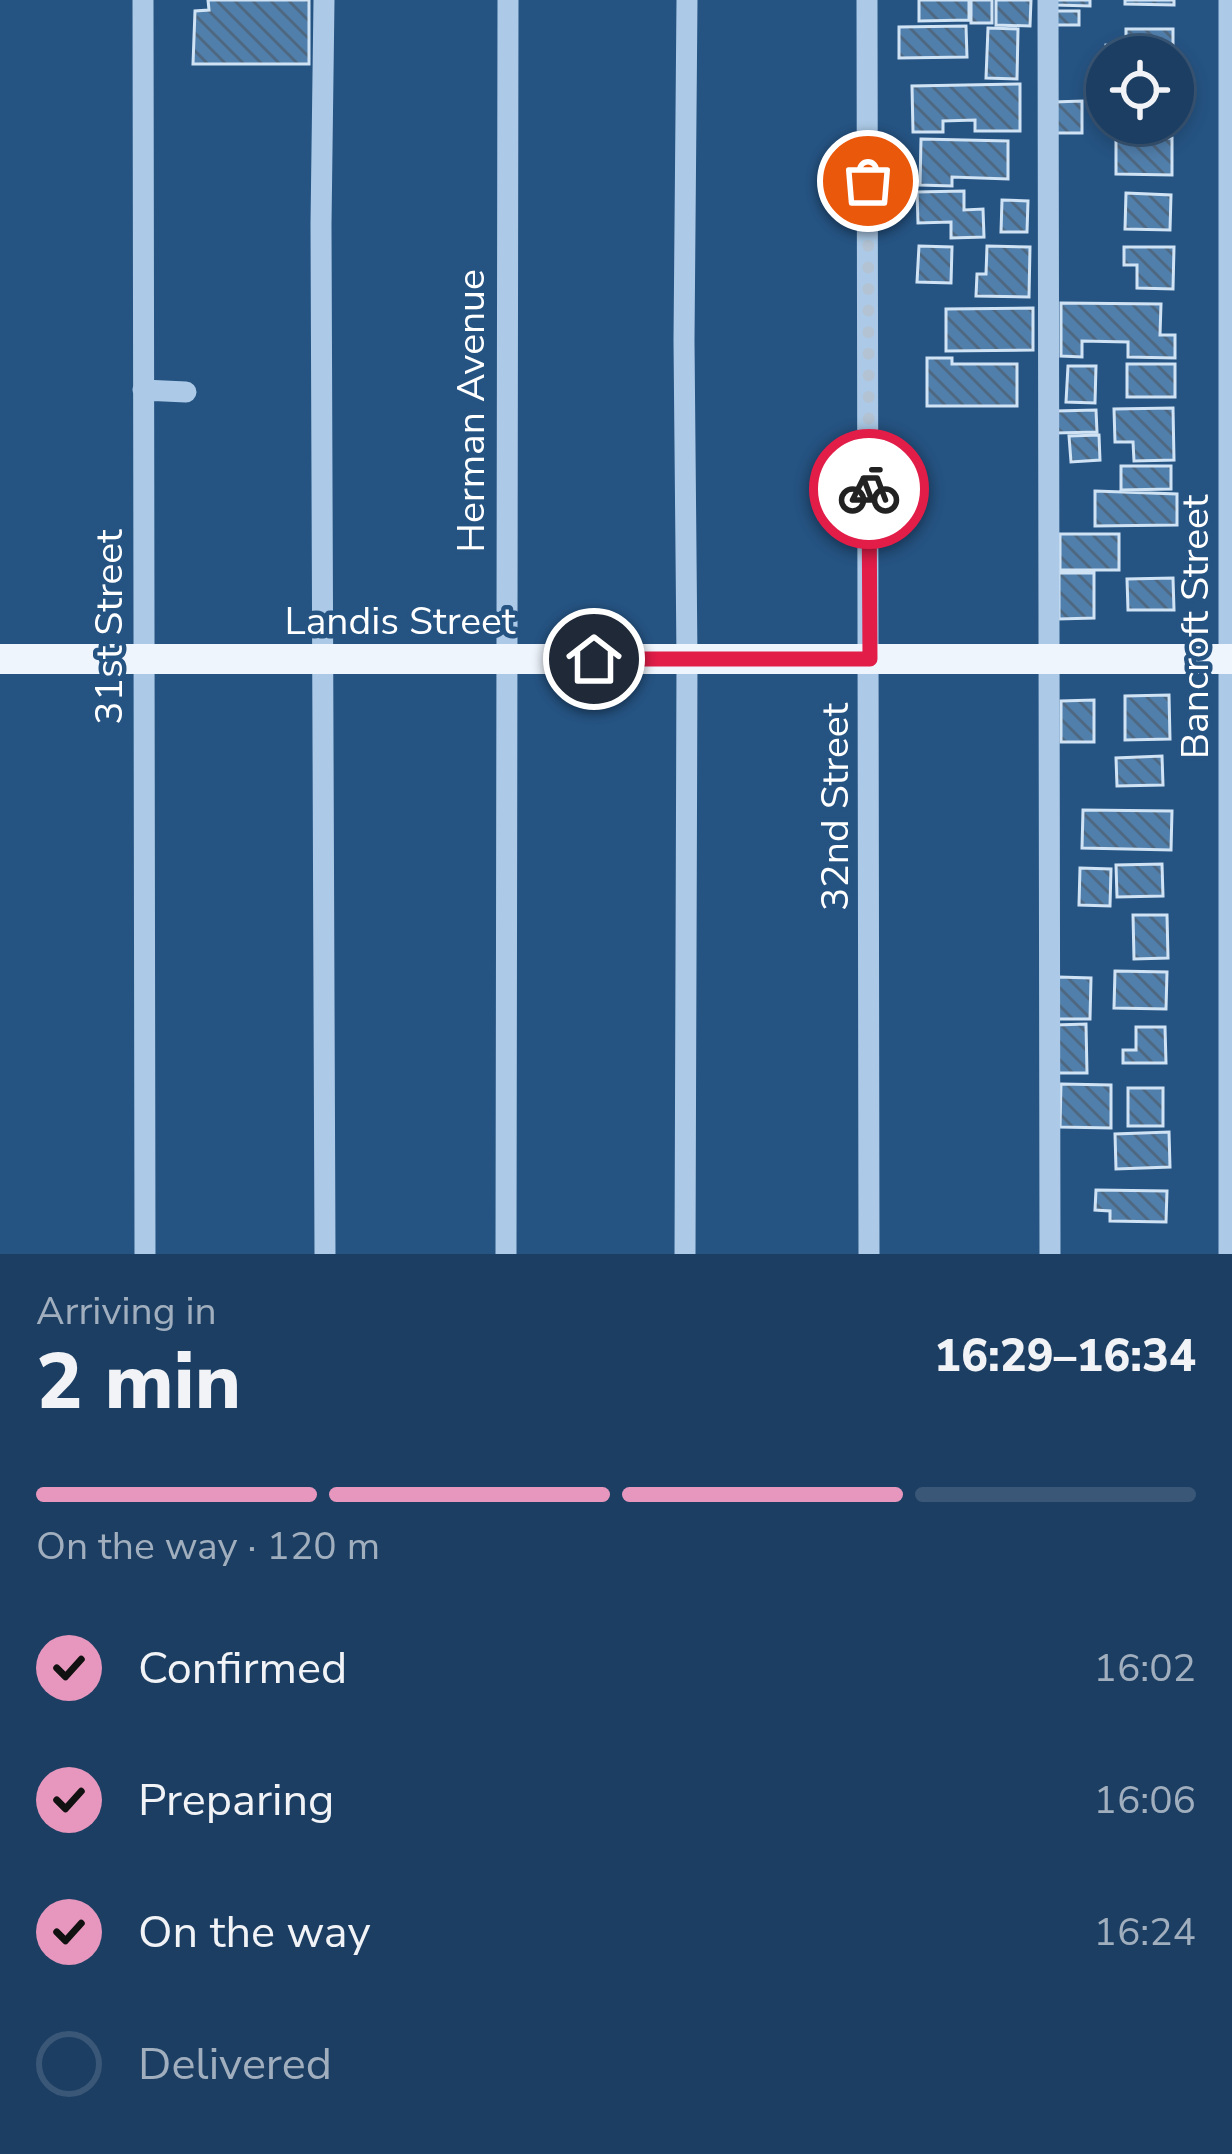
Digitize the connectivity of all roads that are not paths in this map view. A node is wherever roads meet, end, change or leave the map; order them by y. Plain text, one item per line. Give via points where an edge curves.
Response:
1 (143, 0) edge
2 (324, 0) edge
3 (508, 0) edge
4 (687, 0) edge
5 (867, 0) edge
6 (1048, 0) edge
7 (1229, 0) edge
8 (1230, 50) edge
9 (143, 390) junction
10 (186, 392) dead end
11 (0, 659) edge
12 (144, 659) junction
13 (323, 659) junction
14 (505, 659) junction
15 (687, 659) junction
16 (870, 659) junction
17 (1049, 659) junction
18 (1231, 659) edge
19 (145, 1254) edge
20 (325, 1254) edge
21 (506, 1254) edge
22 (685, 1254) edge
23 (868, 1254) edge
24 (1049, 1254) edge
25 (1229, 1254) edge

1 - 9 street, 31st Street
2 - 13 street
3 - 14 street, Herman Avenue
4 - 15 street
5 - 16 street, 32nd Street
6 - 17 street
7 - 8 street, Bancroft Street
8 - 18 street, Bancroft Street
9 - 10 street
9 - 12 street, 31st Street
11 - 12 main road, Landis Street
12 - 13 main road, Landis Street
12 - 19 street, 31st Street
13 - 14 main road, Landis Street
13 - 20 street
14 - 15 main road, Landis Street
14 - 21 street, Herman Avenue
15 - 16 main road, Landis Street
15 - 22 street
16 - 17 main road, Landis Street
16 - 23 street, 32nd Street
17 - 18 main road, Landis Street
17 - 24 street
18 - 25 street, Bancroft Street

